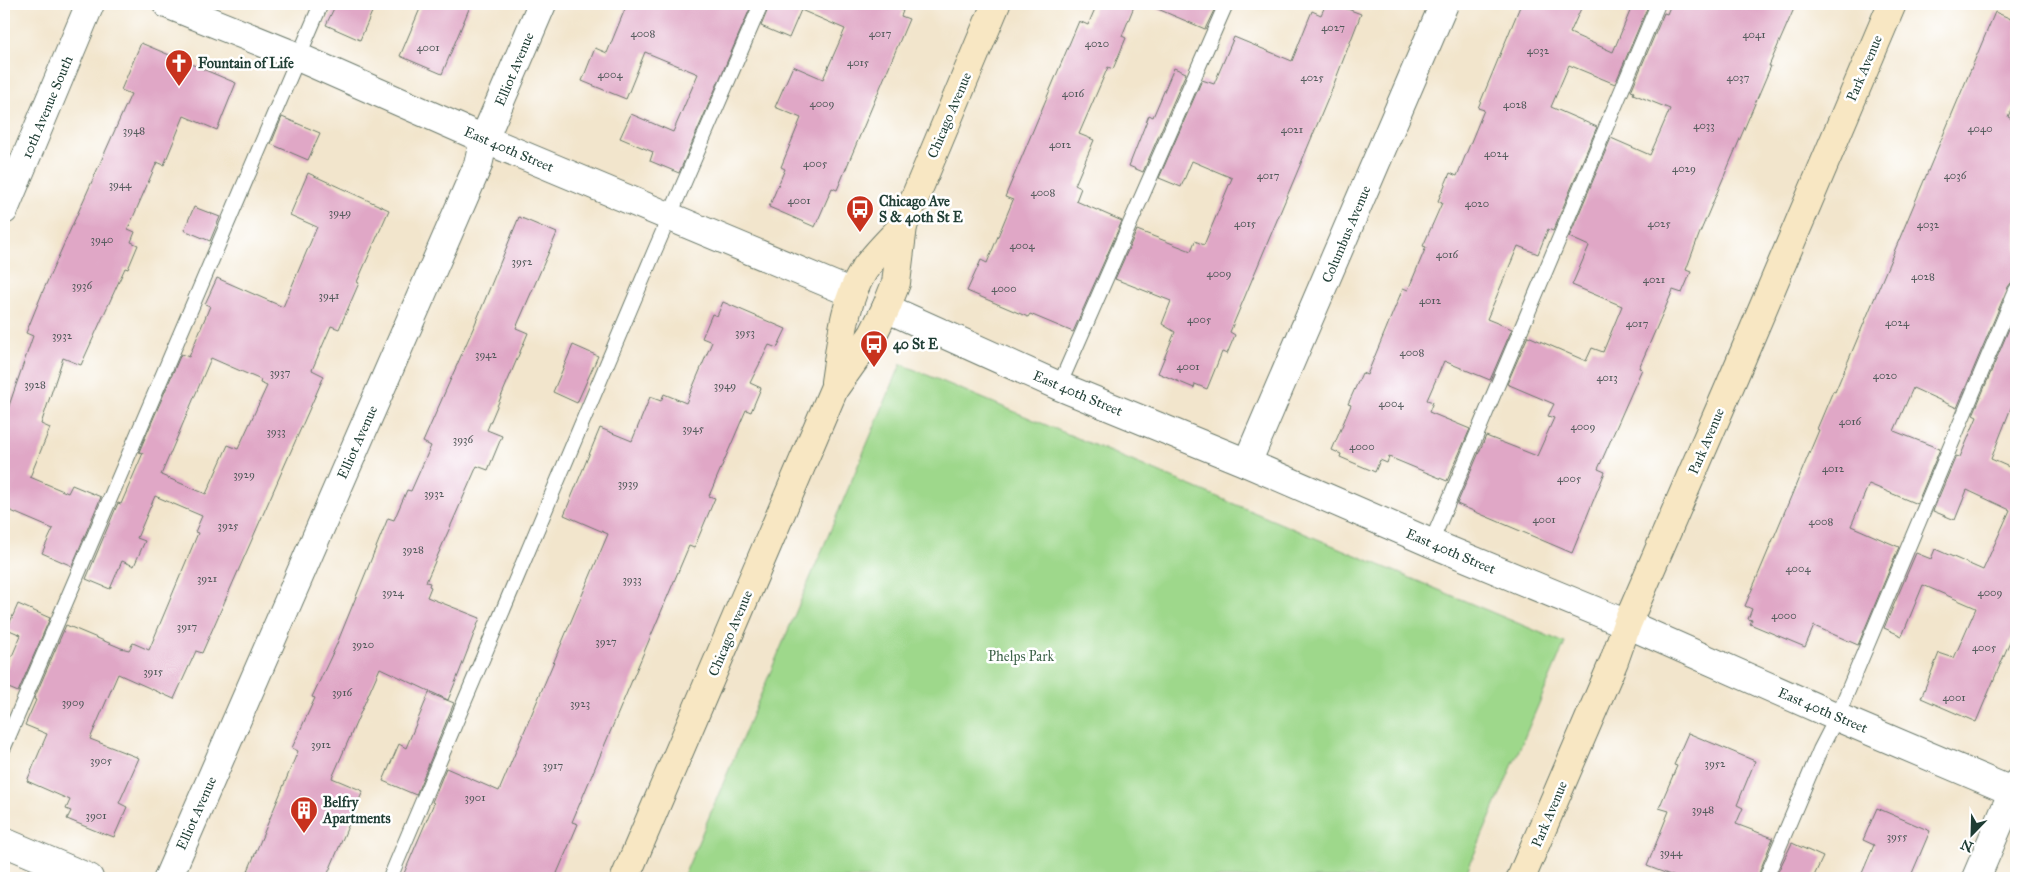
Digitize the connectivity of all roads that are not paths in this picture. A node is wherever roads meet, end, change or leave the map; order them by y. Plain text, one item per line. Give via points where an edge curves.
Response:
1 (90, 4) edge
2 (167, 4) edge
3 (321, 4) edge
4 (542, 4) edge
5 (762, 4) edge
6 (996, 4) edge
7 (1226, 4) edge
8 (1444, 4) edge
9 (1658, 4) edge
10 (1892, 4) edge
11 (298, 58) junction
12 (484, 139) junction
13 (4, 210) edge
14 (671, 216) junction
15 (903, 226) junction
16 (2016, 290) edge
17 (852, 293) junction
18 (886, 308) junction
19 (1059, 386) junction
20 (834, 389) junction
21 (1247, 464) junction
22 (1431, 543) junction
23 (1627, 624) junction
24 (1837, 717) junction
25 (4, 747) edge
26 (2015, 789) edge
27 (4, 842) edge
28 (89, 878) edge
29 (168, 878) edge
30 (390, 878) edge
31 (625, 878) edge
32 (1521, 878) edge
33 (1766, 878) edge
34 (1976, 878) edge

1 - 13 street, 10th Avenue South
2 - 11 street, East 40th Street
3 - 11 lane
4 - 12 street, Elliot Avenue
5 - 14 lane
6 - 15 street, Chicago Avenue
7 - 19 lane
8 - 21 street, Columbus Avenue
9 - 22 lane
10 - 23 street, Park Avenue
11 - 12 street, East 40th Street
11 - 25 lane
12 - 14 street, East 40th Street
12 - 29 street, Elliot Avenue via 478,165
14 - 17 street, East 40th Street
14 - 30 lane
15 - 17 street, Chicago Avenue via 865,269
15 - 18 street, Chicago Avenue via 896,283
16 - 24 lane
17 - 20 street, Chicago Avenue
18 - 19 street, East 40th Street
18 - 20 street, Chicago Avenue via 873,334
19 - 21 street, East 40th Street
20 - 31 street, Chicago Avenue
21 - 22 street, East 40th Street
22 - 23 street, East 40th Street
23 - 24 street, East 40th Street
23 - 32 street, Park Avenue
24 - 26 street, East 40th Street
24 - 33 lane
26 - 34 street
27 - 28 street

